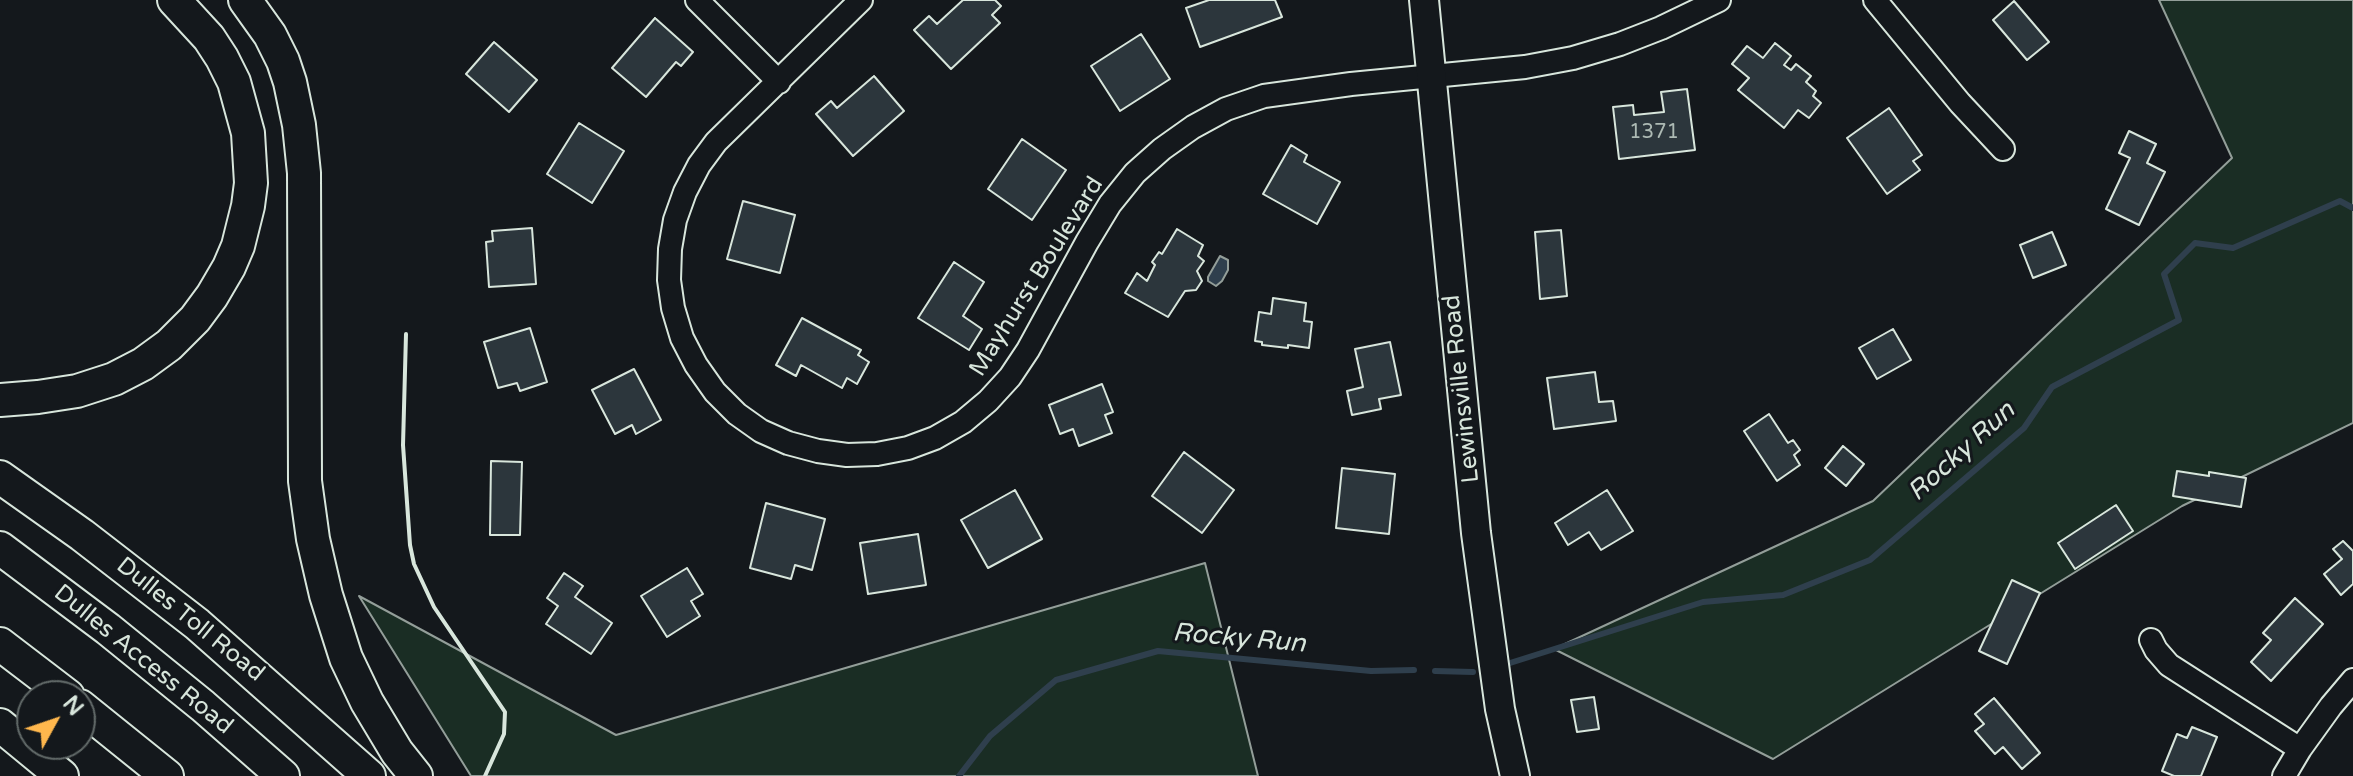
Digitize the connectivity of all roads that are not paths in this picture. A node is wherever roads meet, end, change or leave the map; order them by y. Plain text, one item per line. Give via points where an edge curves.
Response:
1 (174, 0) edge
2 (245, 0) edge
3 (697, 0) edge
4 (861, 0) edge
5 (1424, 0) edge
6 (1719, 0) edge
7 (1875, 0) edge
8 (1432, 77) junction
9 (779, 82) junction
10 (2003, 149) dead end
11 (0, 400) edge
12 (0, 477) edge
13 (0, 548) edge
14 (2151, 640) dead end
15 (0, 644) edge
16 (47, 680) edge
17 (2353, 680) edge
18 (96, 719) edge
19 (0, 725) edge
20 (0, 737) edge
21 (2300, 749) junction
22 (28, 776) edge
23 (62, 776) edge
24 (167, 776) edge
25 (283, 776) edge
26 (369, 776) edge
27 (416, 776) edge
28 (1515, 776) edge
29 (2284, 776) edge

1 - 11 highway via 222,58 248,133 248,206 229,267 195,319 143,364 77,391
2 - 27 highway via 283,61 301,137 305,481 313,539 346,658 367,702
3 - 9 street
4 - 9 street, Mayhurst Boulevard
5 - 8 main road, Lewinsville Road
6 - 8 street, Mayhurst Boulevard via 1661,28 1573,58
7 - 10 street
8 - 9 street, Mayhurst Boulevard via 1264,96 1193,127 1135,173 1110,204 1028,350 988,401 935,438 893,451 847,455 788,443 737,414 696,365 673,308 670,249 685,192 716,142
8 - 28 main road, Lewinsville Road via 1476,533 1500,709
12 - 26 highway, Dulles Toll Road via 197,624
13 - 25 highway, Dulles Access Road via 120,638
14 - 21 street via 2169,665
15 - 16 highway
17 - 21 street
18 - 24 highway
19 - 23 highway
20 - 22 highway
21 - 29 street

